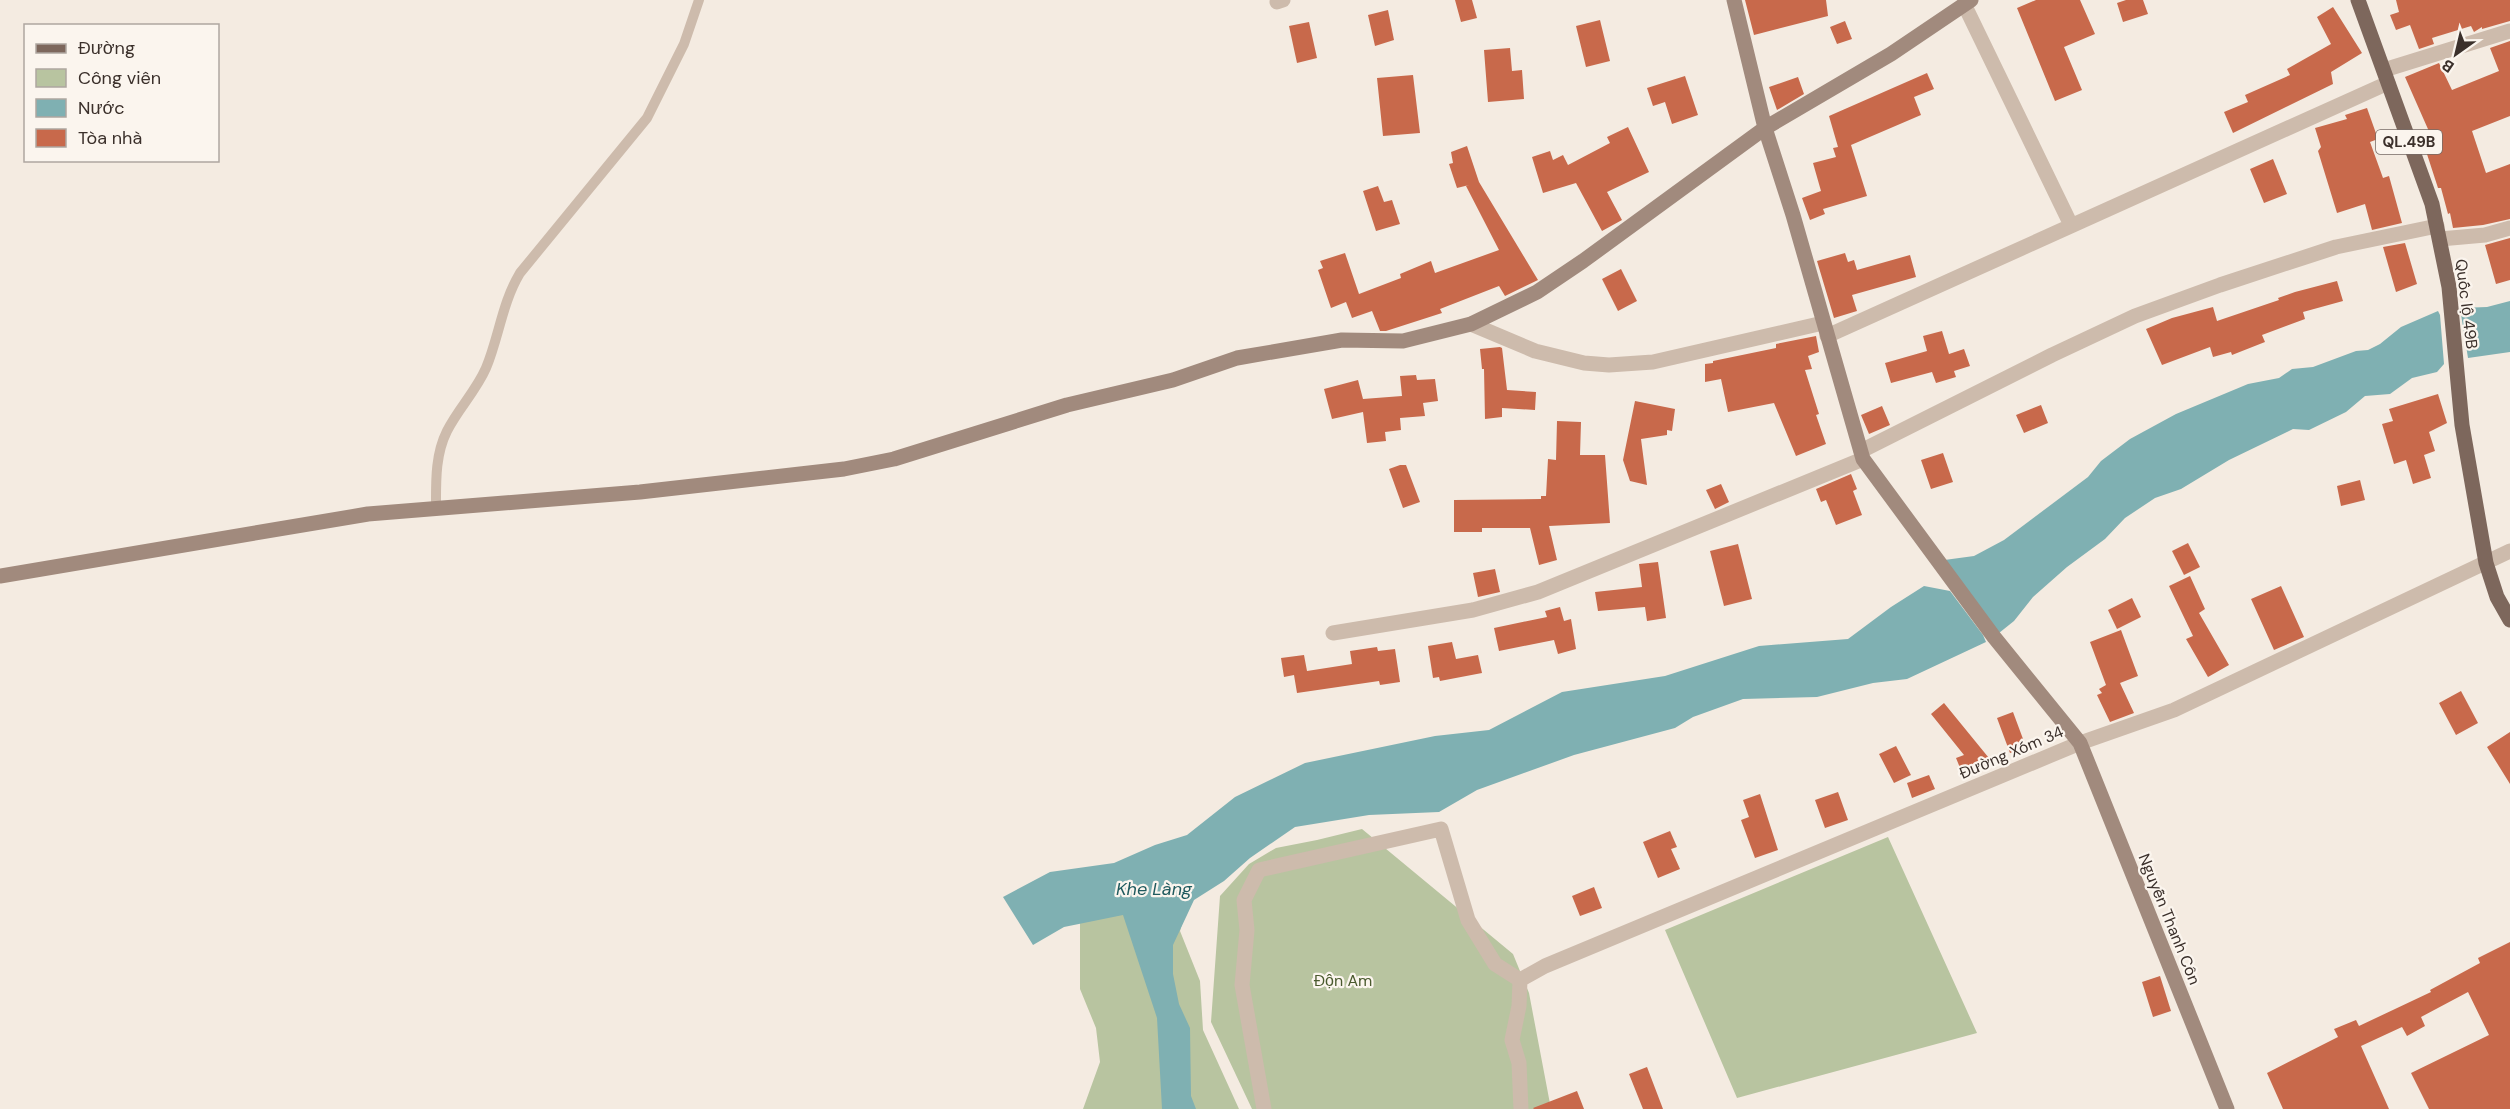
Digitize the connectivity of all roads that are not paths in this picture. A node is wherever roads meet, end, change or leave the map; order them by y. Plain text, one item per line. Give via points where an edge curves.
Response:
1 (699, 0) edge
2 (1734, 0) edge
3 (2358, 0) edge
4 (1967, 2) edge
5 (2510, 31) edge
6 (2386, 76) junction
7 (1765, 128) junction
8 (2071, 225) junction
9 (2510, 228) edge
10 (2438, 232) junction
11 (1471, 324) junction
12 (1825, 329) junction
13 (1862, 455) junction
14 (436, 508) junction
15 (2510, 550) edge
16 (2486, 563) junction
17 (0, 576) edge
18 (2510, 620) edge
19 (1333, 633) dead end
20 (2080, 743) junction
21 (1520, 980) junction
22 (1264, 1109) edge
23 (1521, 1109) edge
24 (2228, 1109) edge

1 - 14 lane via 684,44 647,118 512,287 486,367 441,448
2 - 7 street, Nguyễn Thanh Côn
3 - 6 main road, Quốc lộ 49B / QL.49B
4 - 7 street via 1892,54
4 - 8 street
5 - 6 street
6 - 8 street
6 - 10 main road, Quốc lộ 49B / QL.49B via 2432,204
7 - 11 street via 1537,292
7 - 12 street, Nguyễn Thanh Côn
8 - 12 street
9 - 10 street via 2485,235
10 - 13 street via 2336,247 2135,316
10 - 16 main road, Quốc lộ 49B / QL.49B via 2449,287 2462,425
11 - 12 street via 1535,351 1609,365 1653,362
11 - 14 street via 1403,341 1342,339 1237,357 1173,380 1067,405 894,459 844,470
12 - 13 street, Nguyễn Thanh Côn
13 - 19 street via 1538,592 1473,610
13 - 20 street, Nguyễn Thanh Côn via 1994,637
14 - 17 street via 356,516
15 - 16 street, Đường Xóm 34
16 - 18 main road, Quốc lộ 49B / QL.49B via 2497,597
16 - 20 street, Đường Xóm 34 via 2174,710
20 - 21 street, Đường Xóm 34 via 1545,966
20 - 24 street, Nguyễn Thanh Côn
21 - 22 street via 1495,964 1468,920 1441,829 1259,870 1244,900 1247,930 1242,986
21 - 23 street via 1512,1040 1520,1064

